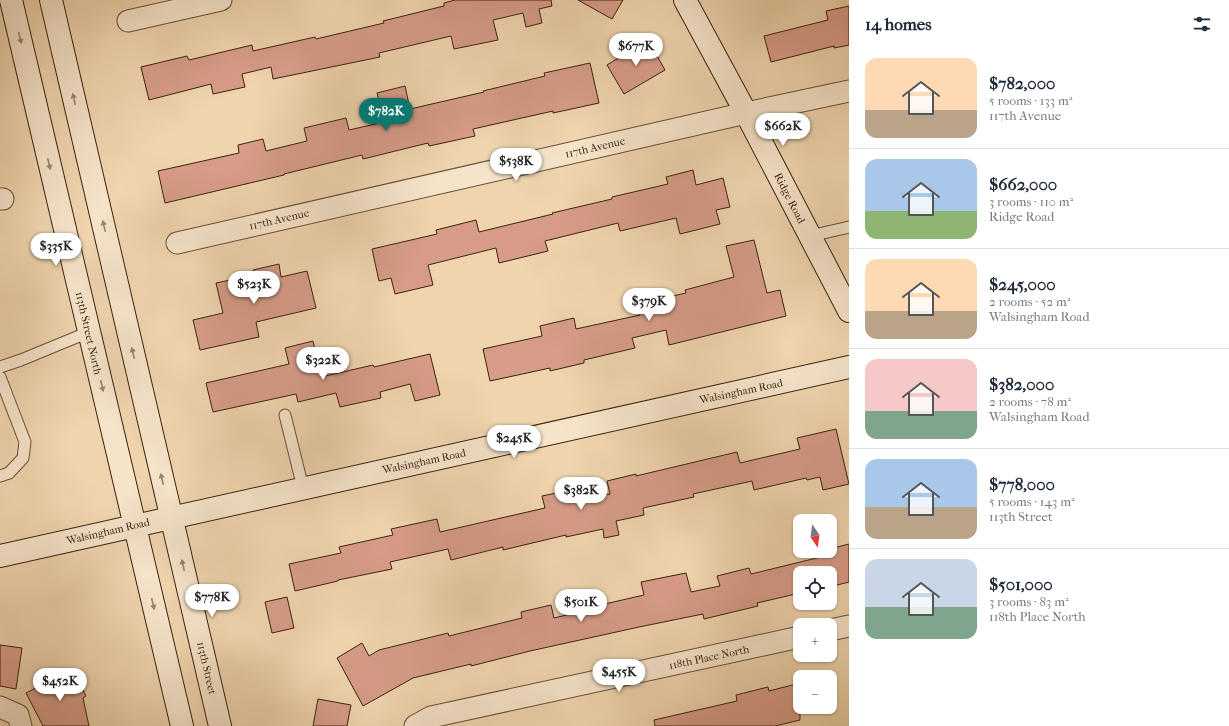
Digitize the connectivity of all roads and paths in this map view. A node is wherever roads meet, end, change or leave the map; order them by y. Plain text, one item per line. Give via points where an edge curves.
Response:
1 (11, 0) edge
2 (51, 0) edge
3 (221, 0) edge
4 (686, 0) edge
5 (128, 21) dead end
6 (849, 91) edge
7 (746, 113) junction
8 (849, 227) edge
9 (810, 236) junction
10 (177, 243) dead end
11 (849, 311) edge
12 (89, 332) junction
13 (0, 367) edge
14 (849, 367) edge
15 (0, 377) edge
16 (285, 415) dead end
17 (0, 476) edge
18 (303, 488) junction
19 (171, 517) junction
20 (135, 525) junction
21 (0, 556) edge
22 (849, 626) edge
23 (837, 629) edge
24 (793, 639) edge
25 (423, 722) edge
26 (182, 726) edge
27 (220, 726) edge

1 -> 12 main road, 113th Street North
19 -> 2 main road
3 - 5 street
4 - 7 main road, Ridge Road
6 - 7 street, 117th Avenue
7 - 9 main road, Ridge Road
7 - 10 street, 117th Avenue
8 - 9 lane
9 - 11 main road, Ridge Road
12 - 13 lane
12 -> 20 main road, 113th Street North
14 - 18 main road, Walsingham Road
15 - 17 lane via 25,442 23,458 9,473
16 - 18 lane
18 - 19 main road, Walsingham Road
19 - 20 main road, Walsingham Road
27 -> 19 main road, 113th Street
20 - 21 main road, Walsingham Road
20 -> 26 main road
22 - 23 street
24 - 25 street, 118th Place North

